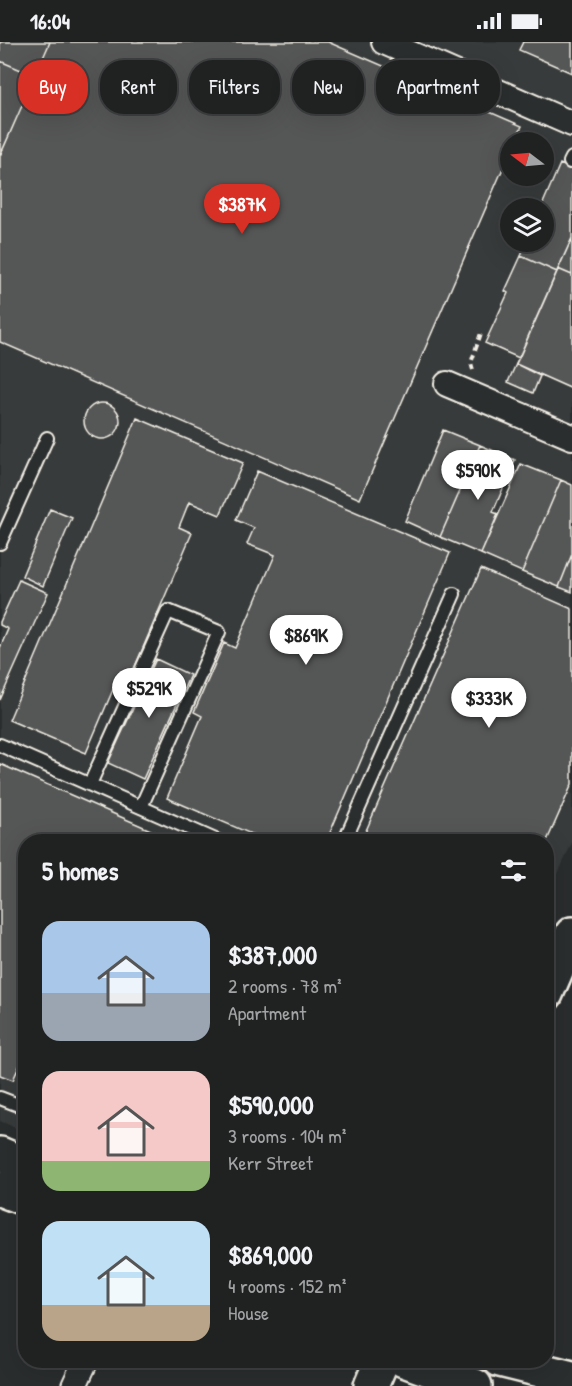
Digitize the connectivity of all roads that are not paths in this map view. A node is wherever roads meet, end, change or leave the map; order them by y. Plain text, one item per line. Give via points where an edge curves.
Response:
1 (384, 42) edge
2 (572, 124) edge
3 (447, 384) dead end
4 (572, 437) edge
5 (47, 438) dead end
6 (0, 543) edge
7 (454, 594) dead end
8 (0, 745) edge
9 (90, 784) junction
10 (141, 807) junction
11 (202, 834) edge
12 (348, 834) edge
13 (572, 934) edge
14 (554, 976) edge
15 (0, 1098) edge
16 (18, 1105) edge
17 (0, 1154) edge
18 (18, 1162) edge
19 (0, 1189) edge
20 (18, 1197) edge
21 (82, 1368) edge
22 (379, 1368) edge
23 (426, 1368) edge
24 (532, 1368) edge
25 (572, 1378) edge
26 (74, 1386) edge
27 (371, 1386) edge
28 (475, 1386) edge

1 - 2 street
3 - 4 street
5 - 6 lane
7 - 12 lane
8 - 9 lane
9 - 10 lane
9 - 10 lane via 168,611 219,632
10 - 11 lane
13 - 14 main road
15 - 16 lane
17 - 18 main road
19 - 20 main road
21 - 26 street
22 - 27 main road
23 - 28 main road
24 - 25 main road

